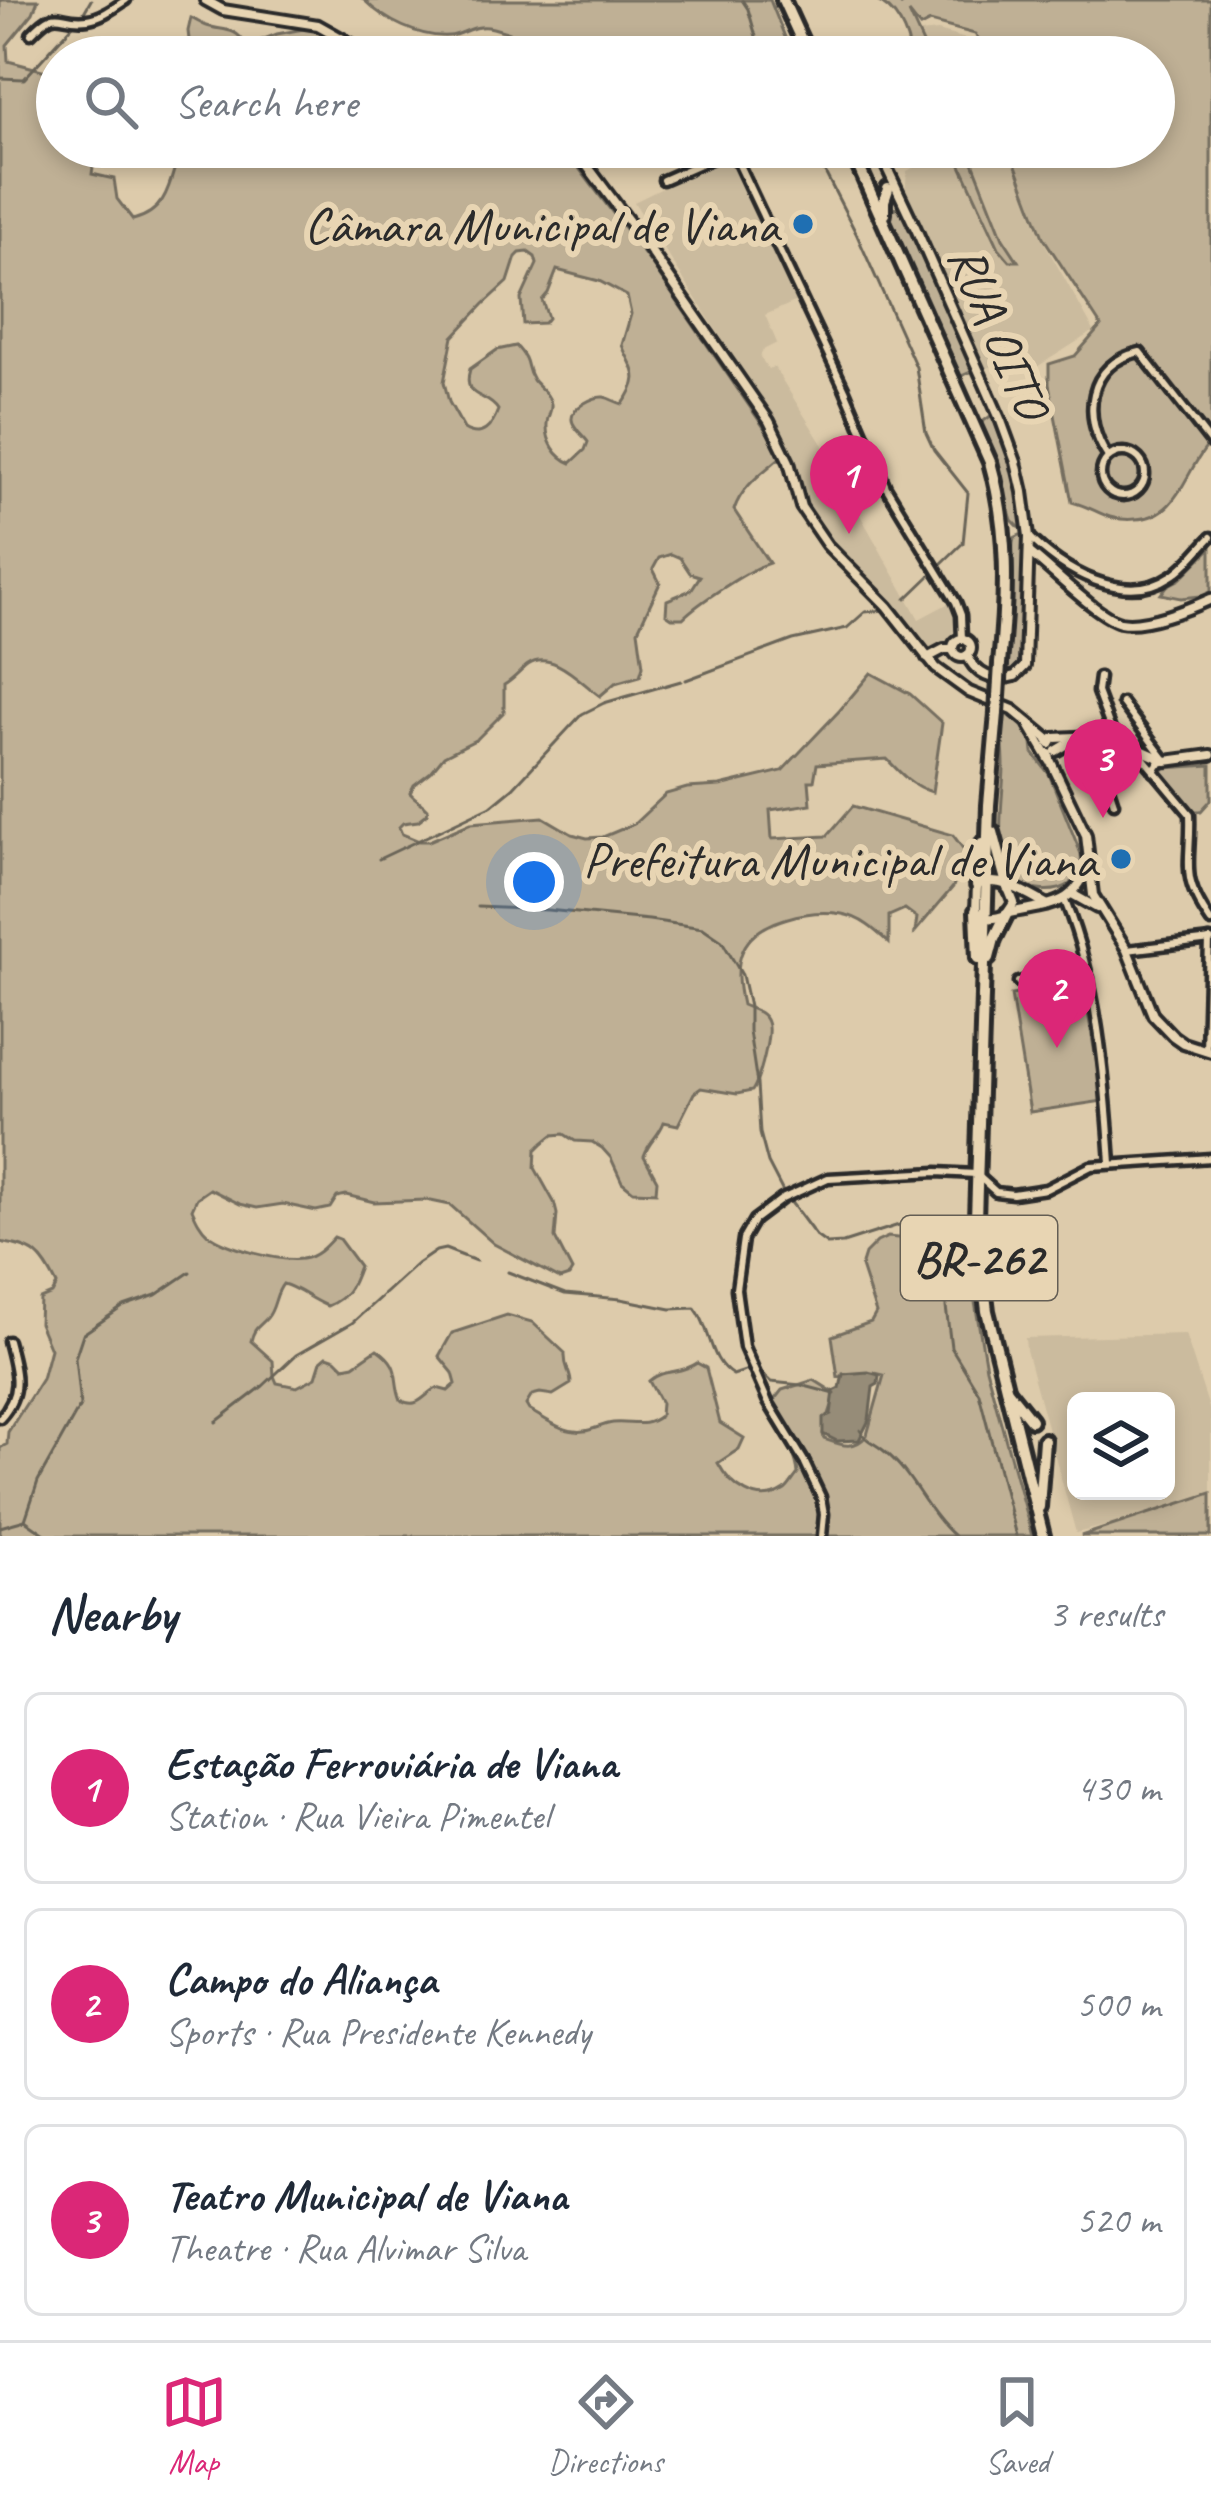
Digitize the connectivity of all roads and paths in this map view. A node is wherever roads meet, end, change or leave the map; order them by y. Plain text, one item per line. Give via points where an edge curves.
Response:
1 (126, 0) edge
2 (206, 0) edge
3 (783, 0) edge
4 (32, 34) dead end
5 (336, 36) edge
6 (799, 36) edge
7 (589, 168) edge
8 (691, 168) edge
9 (744, 168) edge
10 (859, 168) edge
11 (885, 168) edge
12 (663, 181) dead end
13 (891, 184) junction
14 (870, 192) junction
15 (885, 224) junction
16 (1211, 443) edge
17 (1108, 458) junction
18 (1029, 536) junction
19 (1211, 537) edge
20 (1029, 552) junction
21 (1211, 599) edge
22 (962, 639) junction
23 (953, 649) junction
24 (967, 655) junction
25 (927, 658) junction
26 (1099, 677) dead end
27 (1121, 703) dead end
28 (1113, 735) junction
29 (1089, 736) junction
30 (1134, 747) junction
31 (1049, 749) junction
32 (1211, 755) edge
33 (1166, 760) junction
34 (1154, 772) junction
35 (1114, 803) dead end
36 (988, 805) junction
37 (1090, 861) junction
38 (982, 883) junction
39 (1008, 888) junction
40 (1069, 897) junction
41 (1046, 904) junction
42 (981, 914) junction
43 (1007, 914) junction
44 (1107, 922) junction
45 (1211, 922) edge
46 (1210, 940) edge
47 (1126, 950) junction
48 (984, 972) junction
49 (1090, 977) junction
50 (1018, 982) dead end
51 (1210, 1027) edge
52 (1209, 1051) edge
53 (1211, 1158) edge
54 (1111, 1163) junction
55 (976, 1174) junction
56 (8, 1341) dead end
57 (1005, 1388) junction
58 (0, 1418) edge
59 (1030, 1420) dead end
60 (1044, 1440) dead end
61 (1041, 1529) edge
62 (822, 1536) edge

1 - 4 street via 92,19 49,17
2 - 5 street
3 - 6 highway
7 - 25 street via 769,422 806,515
8 - 12 street
9 - 22 street via 886,487 956,602
10 - 14 highway
11 - 13 street, RUA OITO
13 - 14 street
13 - 15 highway
13 - 18 street, RUA OITO via 1001,421
14 - 15 highway
15 - 36 highway, bridge via 998,490 1006,551
16 - 17 street via 1140,352 1116,360 1093,393
17 - 17 street via 1101,475 1108,491 1126,496 1142,487 1141,461 1125,452
18 - 19 street via 1063,565 1128,588 1174,575
18 - 20 street, RUA OITO
20 - 21 street via 1118,621 1150,620
20 - 24 street, RUA OITO via 1025,666 1015,676 991,678
22 - 23 street
22 - 24 street via 970,644
23 - 24 street
23 - 25 street
25 - 31 street via 956,685 1013,710
26 - 28 street
27 - 33 street
28 - 29 street
28 - 30 street
29 - 31 street via 1054,738
29 - 35 street
30 - 33 street
30 - 34 street
31 - 37 street
32 - 33 street
33 - 34 street
34 - 45 street via 1190,814 1189,881
36 - 38 highway
36 - 39 highway
37 - 40 street
37 - 44 street via 1093,895
38 - 39 street
38 - 42 highway
39 - 41 street
39 - 43 street via 1014,903
40 - 41 street
40 - 44 street
40 - 49 street
41 - 43 street
42 - 43 street
42 - 48 highway
43 - 48 highway
44 - 47 street
46 - 47 street
46 - 51 street
47 - 52 street via 1159,1023
48 - 55 highway, BR-262
49 - 50 street
49 - 54 street
51 - 52 street
53 - 54 street
54 - 55 street via 1013,1193 996,1192
55 - 57 highway, BR-262 via 979,1259
55 - 62 street via 828,1178 782,1199 747,1229 736,1289 744,1347 821,1497
56 - 58 street via 16,1390
57 - 59 highway
57 - 61 highway, BR-262
60 - 61 highway

